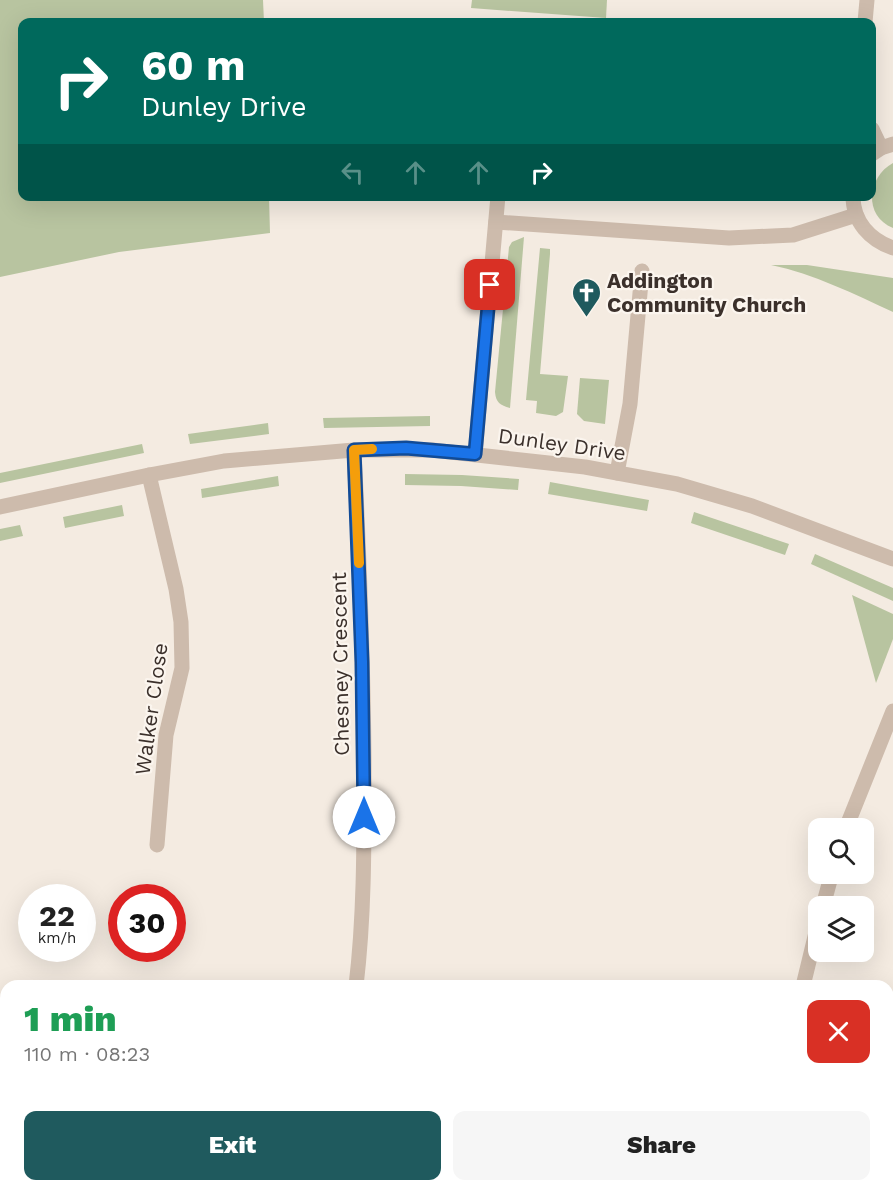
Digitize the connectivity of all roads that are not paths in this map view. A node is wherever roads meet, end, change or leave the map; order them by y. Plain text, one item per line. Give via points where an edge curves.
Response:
1 (867, 0) edge
2 (865, 18) edge
3 (498, 201) edge
4 (854, 201) edge
5 (855, 215) junction
6 (496, 222) junction
7 (893, 248) edge
8 (642, 271) dead end
9 (354, 450) junction
10 (475, 454) junction
11 (617, 473) junction
12 (149, 475) junction
13 (0, 507) edge
14 (893, 559) edge
15 (893, 711) edge
16 (850, 818) edge
17 (157, 845) dead end
18 (809, 962) edge
19 (356, 980) edge
20 (804, 980) edge

1 - 2 street
3 - 6 street
4 - 5 street
5 - 6 street via 793,235 739,238
5 - 7 street via 867,233
6 - 10 street
8 - 11 street via 630,404
9 - 10 street, Dunley Drive via 406,448
9 - 12 street, Dunley Drive via 224,461
9 - 19 street, Chesney Crescent via 364,776
10 - 11 street, Dunley Drive
11 - 14 street, Dunley Drive via 677,484 752,506
12 - 13 street, Dunley Drive
12 - 17 street, Walker Close via 176,590 182,668 165,735
15 - 16 street
18 - 20 street

